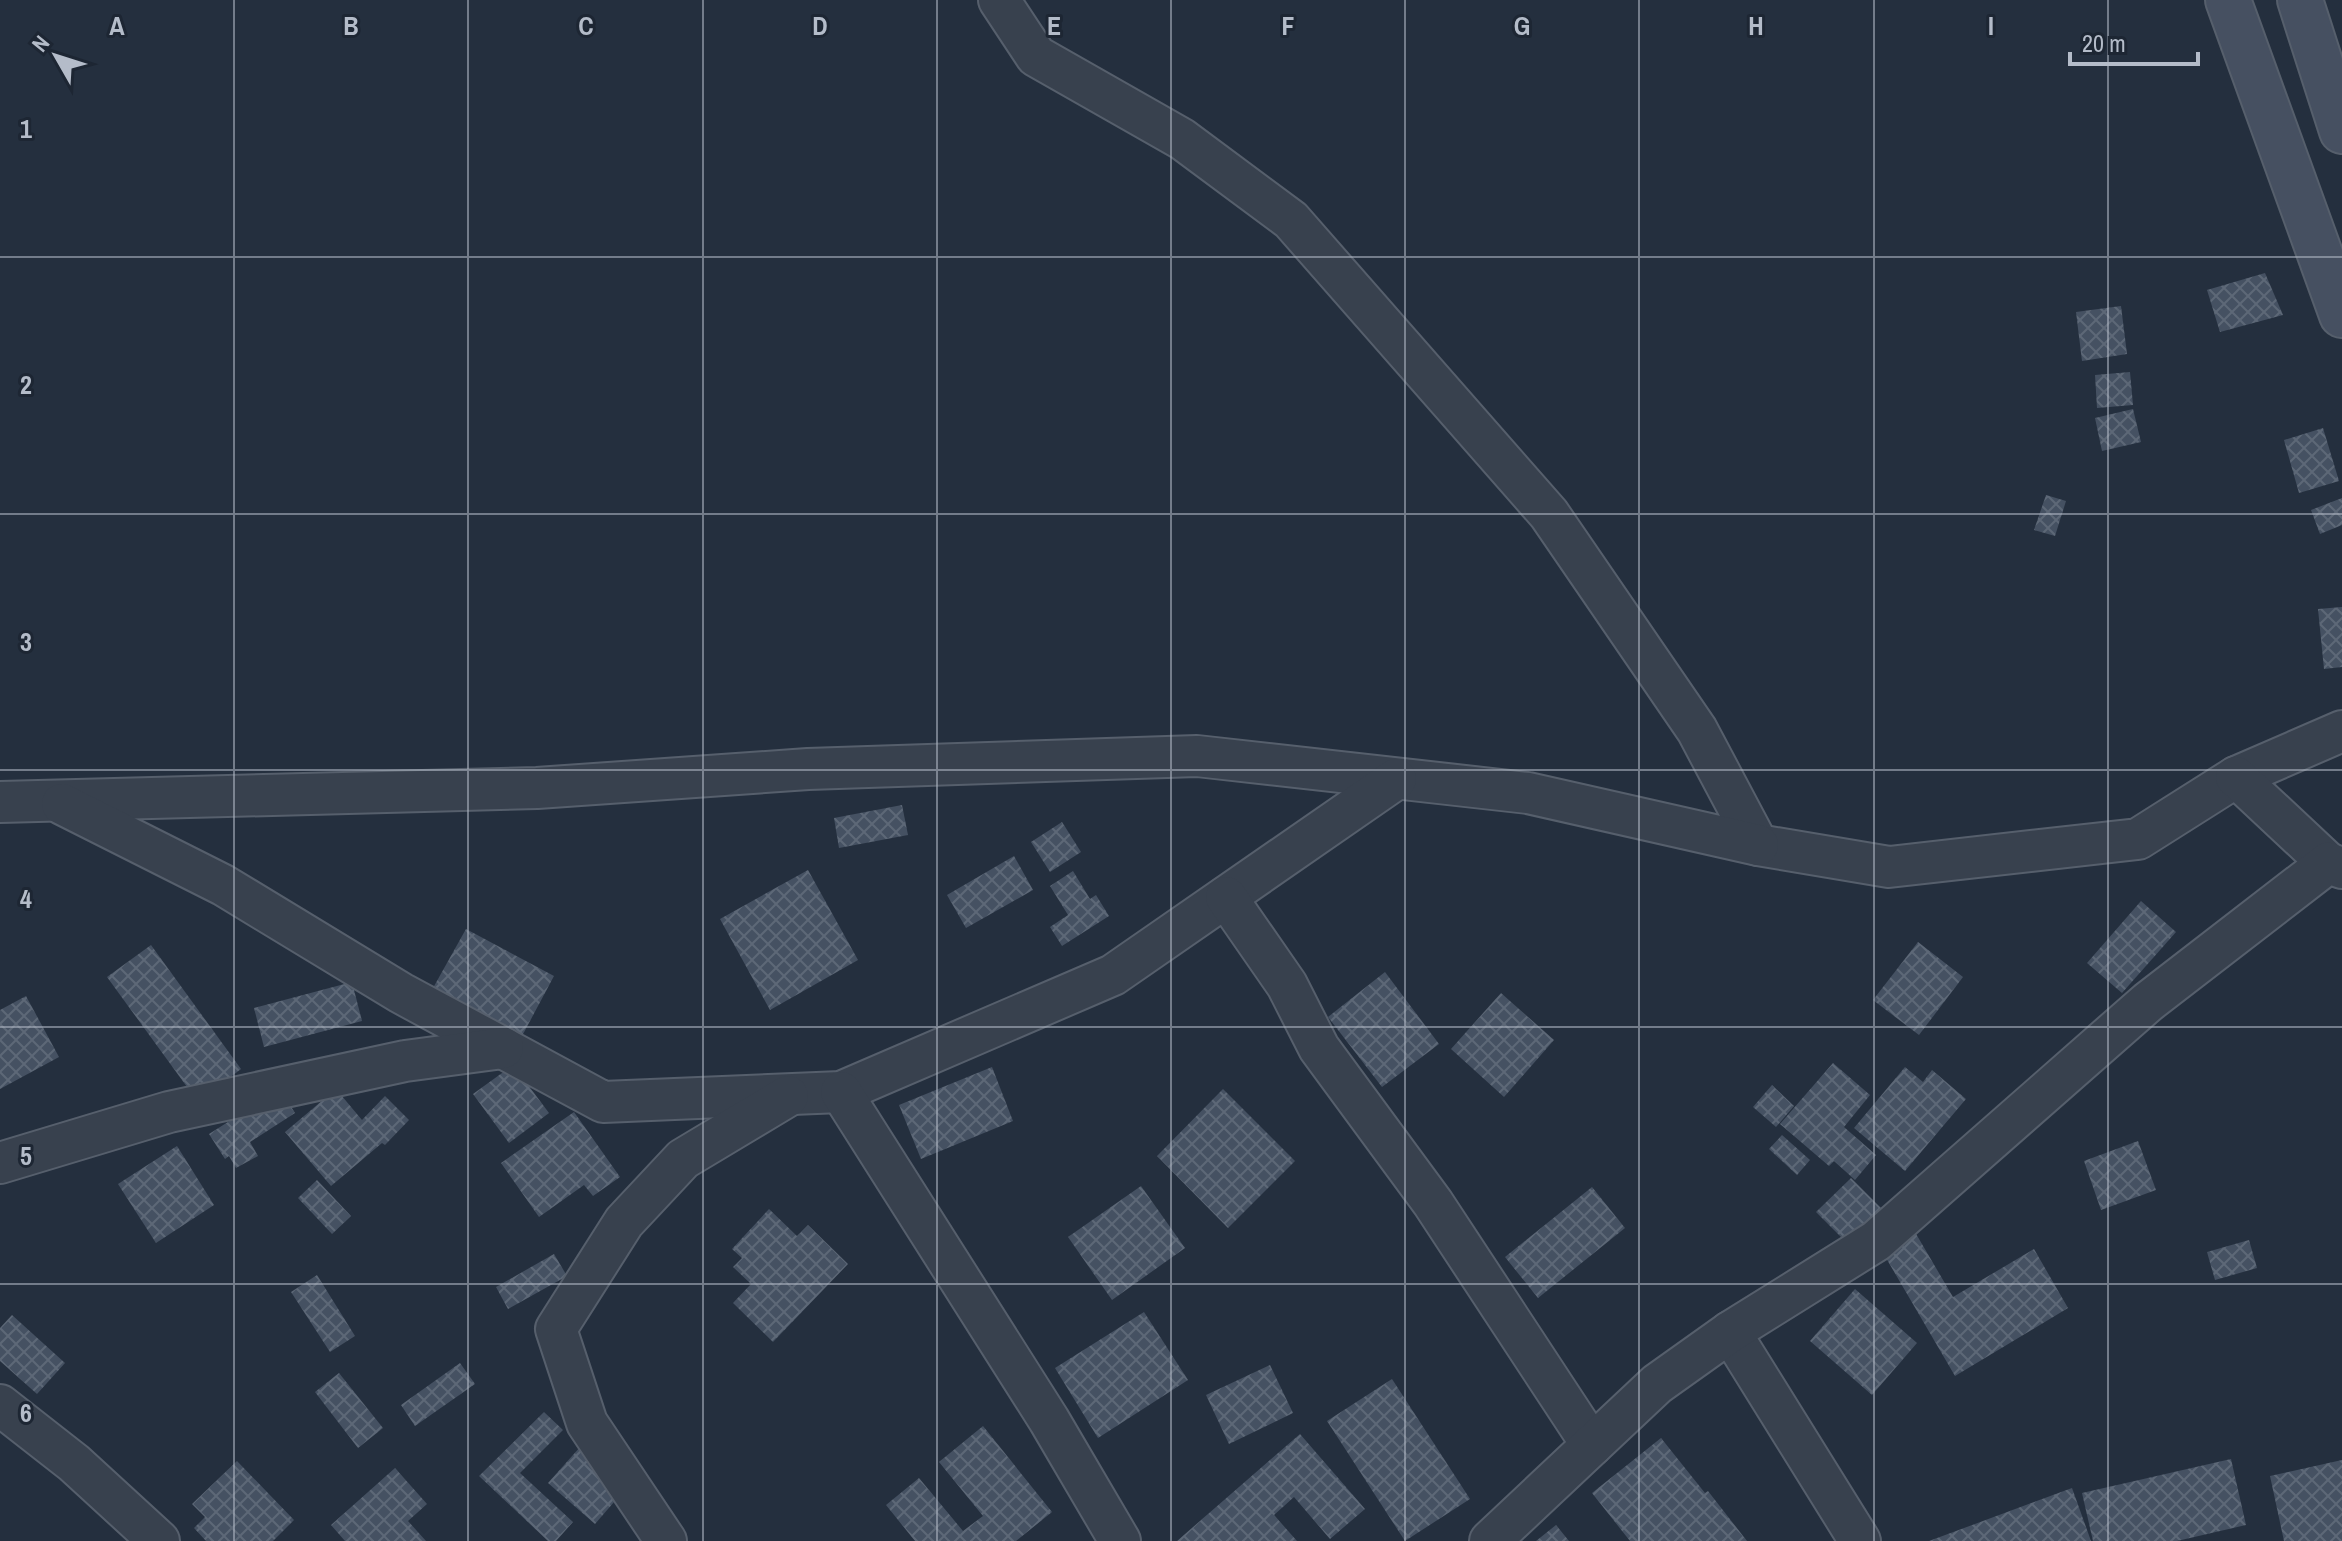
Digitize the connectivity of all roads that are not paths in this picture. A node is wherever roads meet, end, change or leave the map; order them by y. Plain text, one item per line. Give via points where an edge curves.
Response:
1 (999, 0) edge
2 (2228, 0) edge
3 (2300, 0) edge
4 (2342, 131) edge
5 (2342, 315) edge
6 (2342, 731) edge
7 (2236, 777) junction
8 (1396, 779) junction
9 (56, 801) junction
10 (0, 802) edge
11 (1758, 845) junction
12 (2335, 866) edge
13 (1226, 897) junction
14 (503, 1048) junction
15 (841, 1092) junction
16 (791, 1094) junction
17 (0, 1163) edge
18 (1730, 1332) junction
19 (0, 1405) edge
20 (1592, 1445) junction
21 (159, 1541) edge
22 (666, 1541) edge
23 (1120, 1541) edge
24 (1490, 1541) edge
25 (1860, 1541) edge

1 - 11 street via 1036,56 1182,139 1291,220 1549,514 1697,730
2 - 5 main road
3 - 4 main road
6 - 7 street
7 - 11 street via 2138,839 1889,867
7 - 12 street
8 - 9 street via 1197,756 808,769 537,788
8 - 11 street via 1528,793
8 - 13 street
9 - 10 street
9 - 14 street via 223,885
12 - 18 street via 2148,1002 1876,1241
13 - 15 street via 1113,975
13 - 20 street via 1287,985 1319,1048 1433,1203
14 - 16 street via 603,1102
14 - 17 street via 405,1061 169,1112
15 - 16 street
15 - 23 street
16 - 22 street via 683,1159 624,1222 556,1329 587,1423
18 - 20 street via 1657,1384
18 - 25 street
19 - 21 street via 74,1463
20 - 24 street

